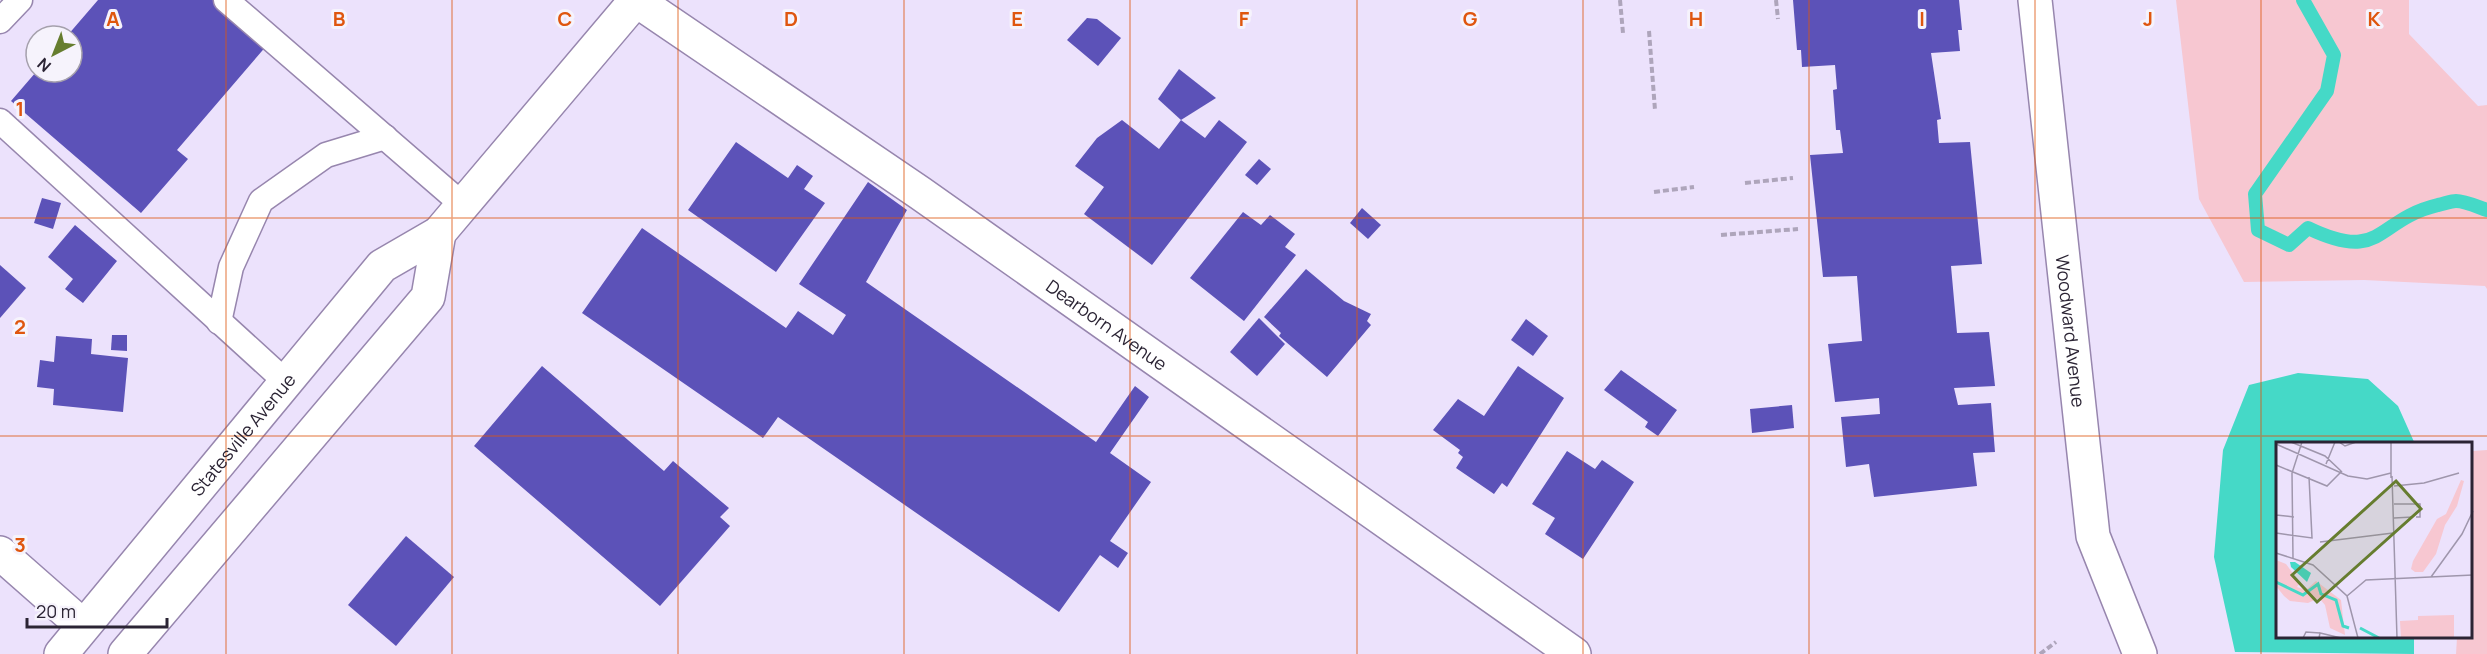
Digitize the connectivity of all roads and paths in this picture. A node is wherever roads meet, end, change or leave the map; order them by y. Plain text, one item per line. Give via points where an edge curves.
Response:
1 (20, 0) edge
2 (226, 0) edge
3 (636, 0) edge
4 (1620, 0) edge
5 (1776, 0) edge
6 (2035, 0) edge
7 (1778, 19) dead end
8 (0, 21) edge
9 (1649, 31) dead end
10 (1623, 33) dead end
11 (1655, 110) dead end
12 (0, 121) edge
13 (385, 137) junction
14 (1793, 178) dead end
15 (1745, 183) dead end
16 (1694, 187) dead end
17 (1654, 192) dead end
18 (463, 205) junction
19 (1798, 229) dead end
20 (439, 233) junction
21 (1721, 235) dead end
22 (219, 322) junction
23 (286, 382) junction
24 (0, 554) edge
25 (83, 626) junction
26 (2056, 642) dead end
27 (61, 654) edge
28 (124, 654) edge
29 (1574, 654) edge
30 (2040, 654) edge
31 (2140, 654) edge

1 - 8 lane
2 - 13 lane
3 - 18 street, Statesville Avenue
3 - 29 street, Dearborn Avenue via 920,193
4 - 10 path
5 - 7 path
6 - 31 street, Woodward Avenue via 2093,536
9 - 11 path
12 - 22 lane
13 - 18 lane
13 - 22 lane via 326,155 261,201 231,267
14 - 15 path
16 - 17 path
18 - 20 street, Statesville Avenue
19 - 21 path
20 - 23 street, Statesville Avenue via 382,266
20 - 28 street via 428,297
22 - 23 lane
23 - 25 street, Statesville Avenue
24 - 25 street
25 - 27 street, Statesville Avenue
26 - 30 path

